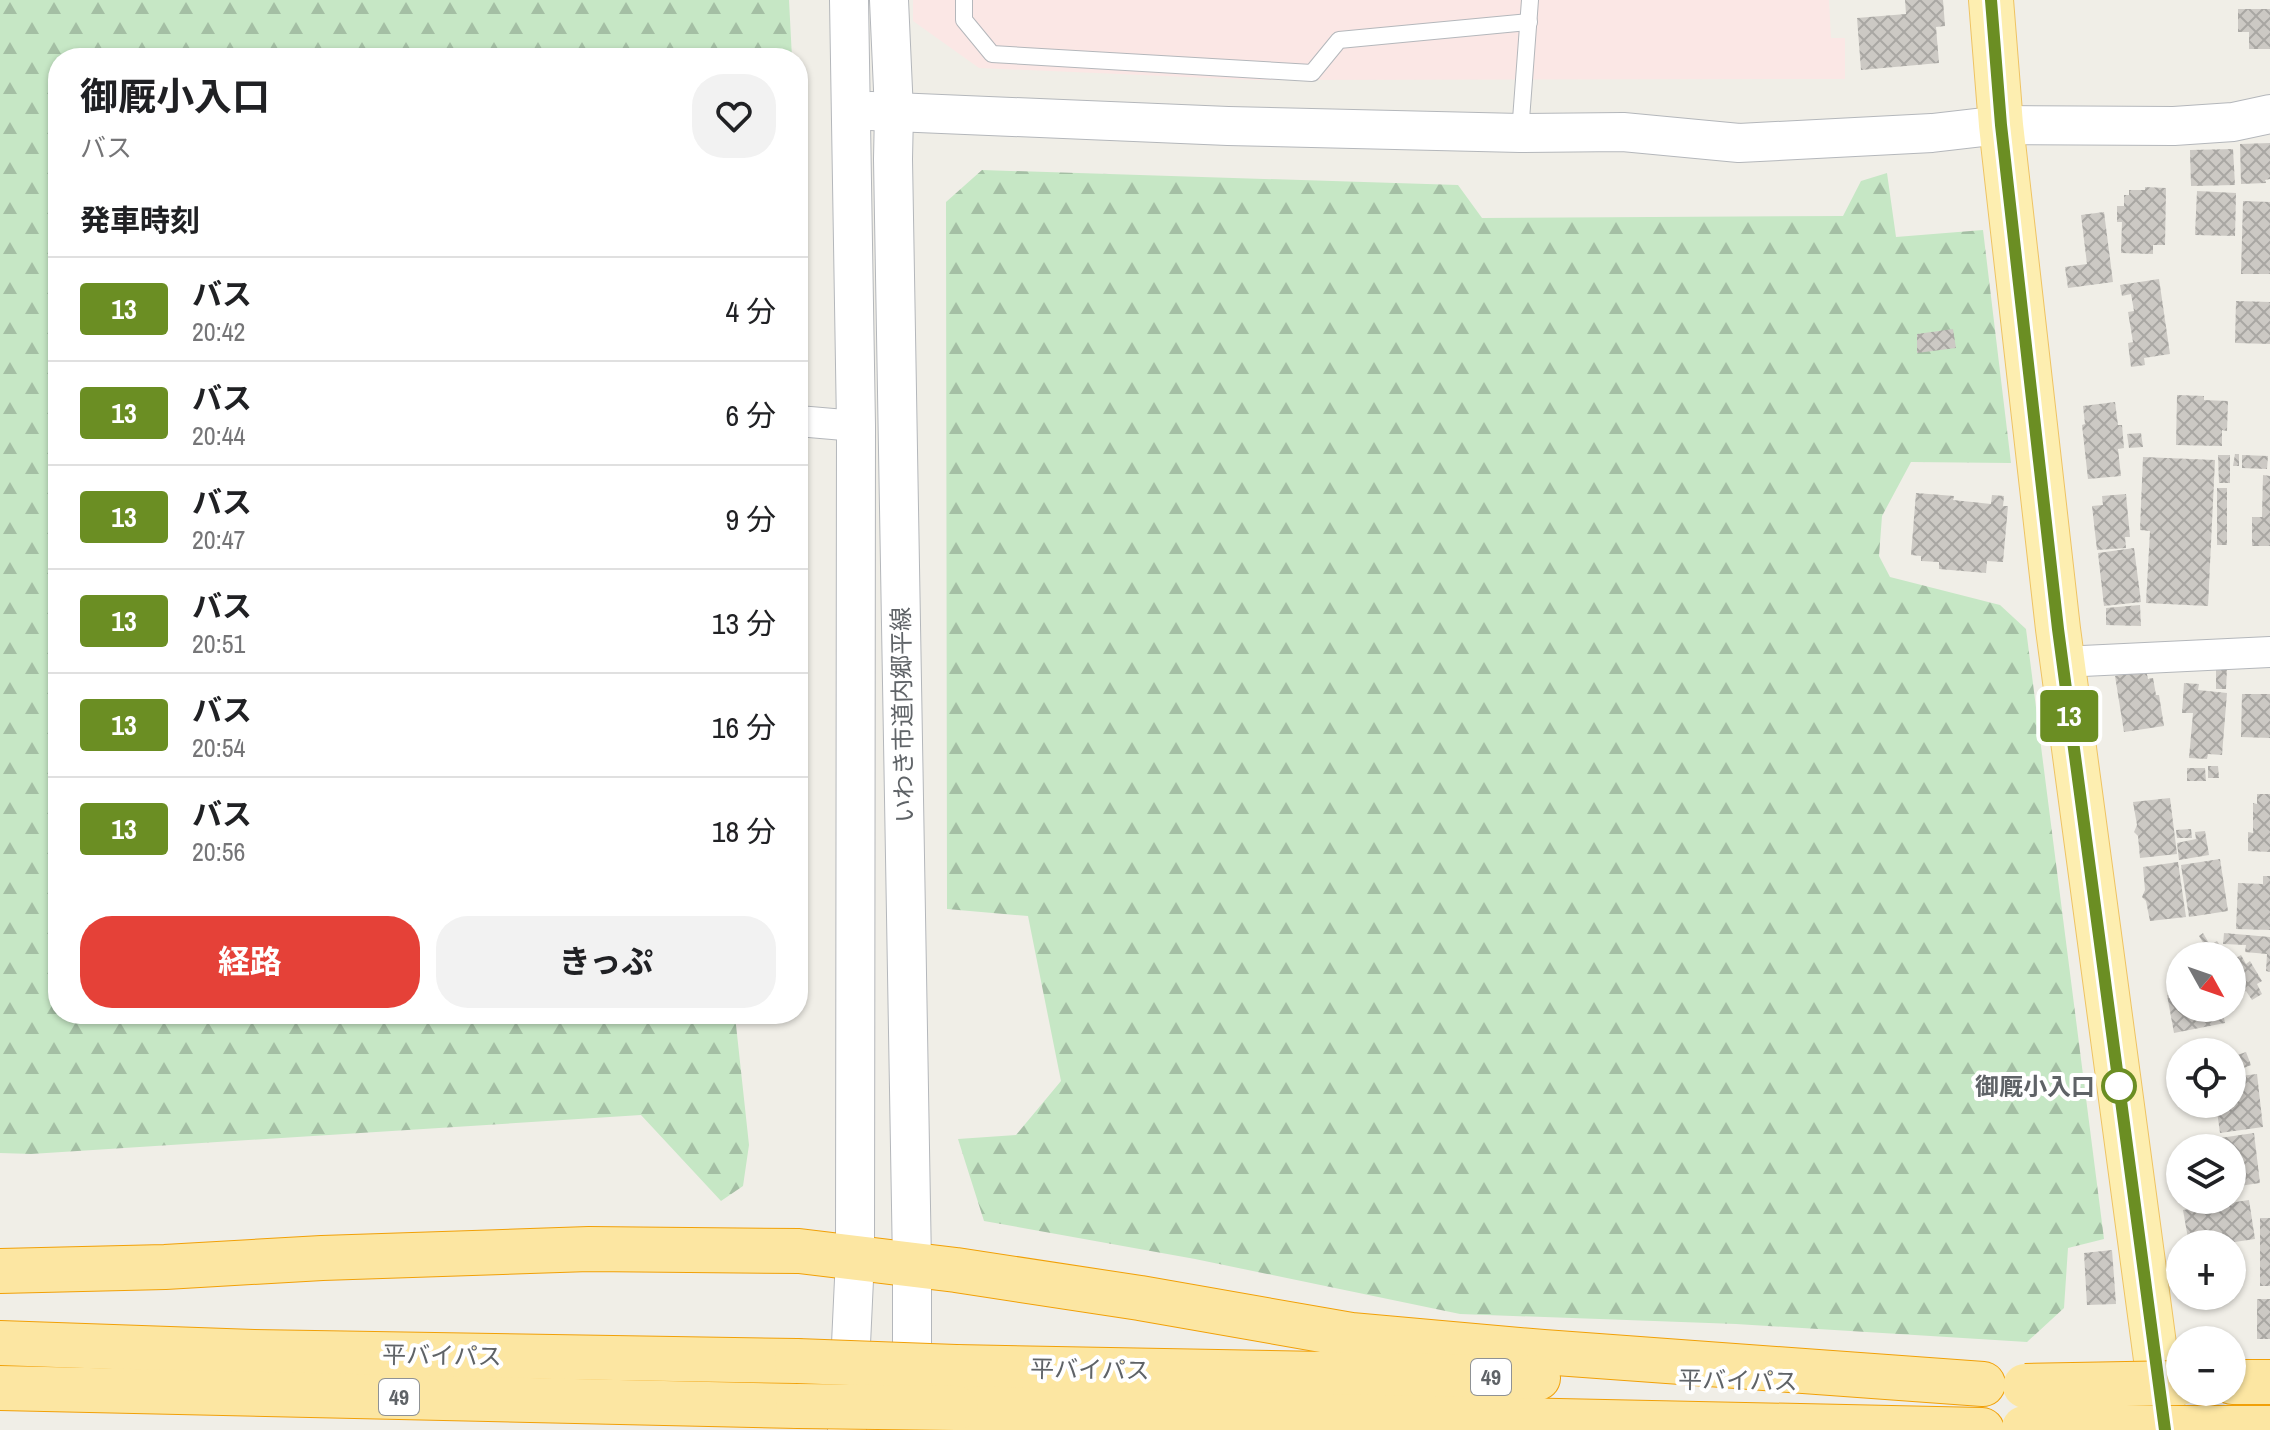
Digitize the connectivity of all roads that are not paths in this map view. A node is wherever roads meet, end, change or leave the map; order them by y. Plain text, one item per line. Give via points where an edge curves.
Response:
1 (849, 0) edge
2 (889, 0) edge
3 (964, 0) edge
4 (1530, 0) edge
5 (1991, 0) edge
6 (1529, 22) junction
7 (850, 111) junction
8 (894, 112) junction
9 (2270, 114) edge
10 (2001, 125) junction
11 (1520, 133) junction
12 (808, 422) edge
13 (856, 426) junction
14 (2270, 652) edge
15 (2062, 662) junction
16 (855, 1258) junction
17 (912, 1264) junction
18 (0, 1271) edge
19 (0, 1343) edge
20 (2246, 1382) edge
21 (2270, 1382) edge
22 (2166, 1385) edge
23 (956, 1387) junction
24 (0, 1388) edge
25 (2001, 1412) edge
26 (2269, 1428) edge
27 (847, 1430) edge
28 (912, 1430) edge
29 (2165, 1430) edge

1 - 7 street, いわき市道内郷平線
2 - 8 street, いわき市道内郷平線
3 - 6 lane via 964,20 992,54 1312,73 1339,40
4 - 6 lane
5 - 10 main road
6 - 11 lane
7 - 8 street
7 - 13 street, いわき市道内郷平線
8 - 11 street
8 - 17 street, いわき市道内郷平線
9 - 10 street via 2174,126
10 - 11 street via 1739,143 1623,132
10 - 15 main road
12 - 13 street
13 - 16 street, いわき市道内郷平線
14 - 15 street
15 - 29 main road
16 - 17 highway
16 - 18 highway via 799,1251 589,1249
16 - 27 street, いわき市道内郷平線
17 - 25 highway via 1351,1335 1543,1352
17 - 28 street, いわき市道内郷平線
19 - 23 highway, 平バイパス / 49, bridge via 797,1361
20 - 21 highway
22 - 25 highway, 平バイパス / 49, bridge
23 - 24 highway, 平バイパス / 49, bridge via 798,1406
23 - 25 highway, 平バイパス / 49
25 - 26 highway, 平バイパス / 49, bridge

